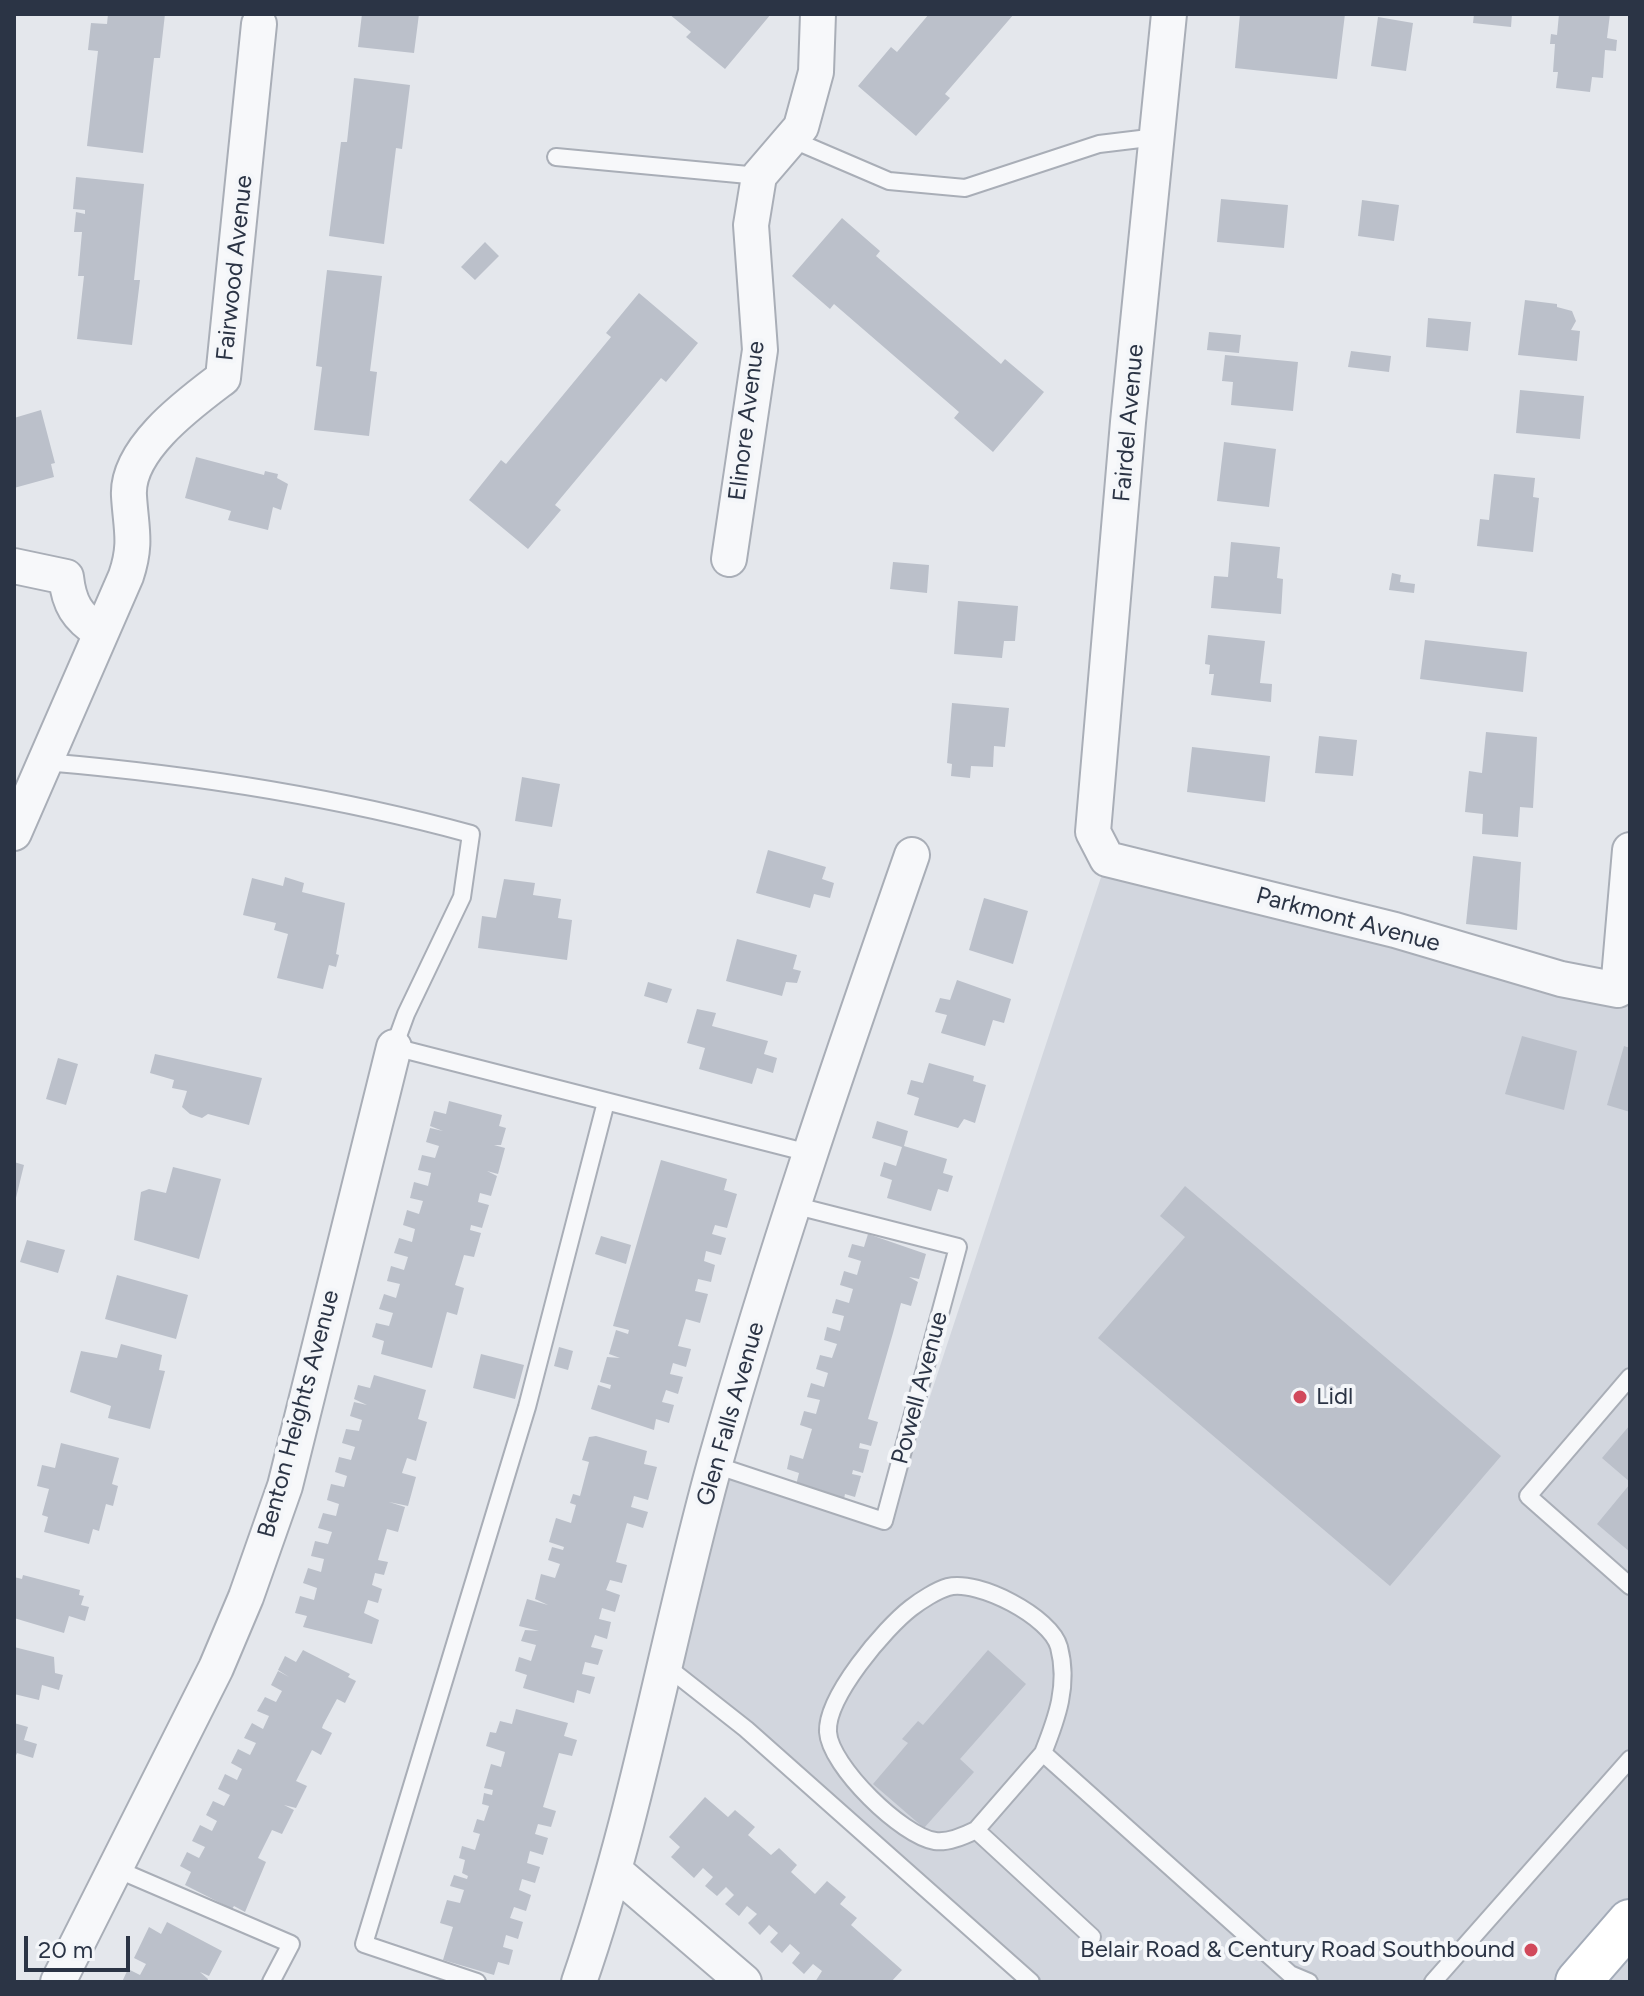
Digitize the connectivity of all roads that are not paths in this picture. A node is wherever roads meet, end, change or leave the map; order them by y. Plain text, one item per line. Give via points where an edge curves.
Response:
1 (818, 14) edge
2 (1169, 14) edge
3 (259, 24) dead end
4 (1157, 137) junction
5 (791, 139) junction
6 (556, 157) dead end
7 (759, 176) junction
8 (729, 559) dead end
9 (14, 566) edge
10 (100, 632) junction
11 (45, 762) junction
12 (1093, 832) joint
13 (14, 833) edge
14 (1630, 850) edge
15 (912, 855) dead end
16 (394, 1047) junction
17 (606, 1102) junction
18 (809, 1153) junction
19 (793, 1205) junction
20 (1630, 1377) edge
21 (715, 1465) junction
22 (1630, 1586) edge
23 (666, 1666) junction
24 (1043, 1753) junction
25 (1630, 1760) edge
26 (976, 1830) junction
27 (114, 1868) junction
28 (616, 1872) junction
29 (1630, 1922) edge
30 (1092, 1937) dead end
31 (58, 1982) edge
32 (271, 1982) edge
33 (477, 1982) edge
34 (579, 1982) edge
35 (744, 1982) edge
36 (1031, 1982) edge
37 (1309, 1982) edge
38 (1433, 1982) edge
39 (1578, 1982) edge

1 - 5 street via 816,72 801,127
2 - 4 street, Fairdel Avenue
3 - 10 street, Fairwood Avenue via 223,378 155,436 132,477 135,548
4 - 5 lane via 1099,144 965,188 889,181
4 - 12 street, Fairdel Avenue
5 - 7 street
6 - 7 lane
7 - 8 street, Elinore Avenue via 751,225 760,350
9 - 10 street via 66,577 69,600 80,619
10 - 11 street, Fairwood Avenue
11 - 13 street, Fairwood Avenue
11 - 16 lane via 159,772 413,818 471,834 462,897
12 - 14 street, Parkmont Avenue via 1107,859 1618,990
15 - 18 street, Glen Falls Avenue
16 - 17 lane
16 - 27 street, Benton Heights Avenue via 285,1486 216,1668
17 - 18 lane
17 - 33 lane via 527,1407 364,1944
18 - 19 street, Glen Falls Avenue
19 - 21 street, Glen Falls Avenue
19 - 21 lane, Powell Avenue via 958,1247 884,1521
20 - 22 lane via 1528,1496
21 - 23 street, Glen Falls Avenue
23 - 28 street, Glen Falls Avenue
23 - 36 lane via 746,1729
24 - 26 lane
24 - 26 lane via 1058,1714 1064,1674 1058,1643 1037,1616 974,1587 948,1587 911,1607 867,1653 840,1692 828,1731 839,1763 866,1794 914,1831 935,1841
24 - 37 lane via 1290,1974
25 - 38 lane
26 - 30 lane
27 - 31 street, Benton Heights Avenue
27 - 32 lane via 291,1944
28 - 34 street, Glen Falls Avenue
28 - 35 street
29 - 39 main road

